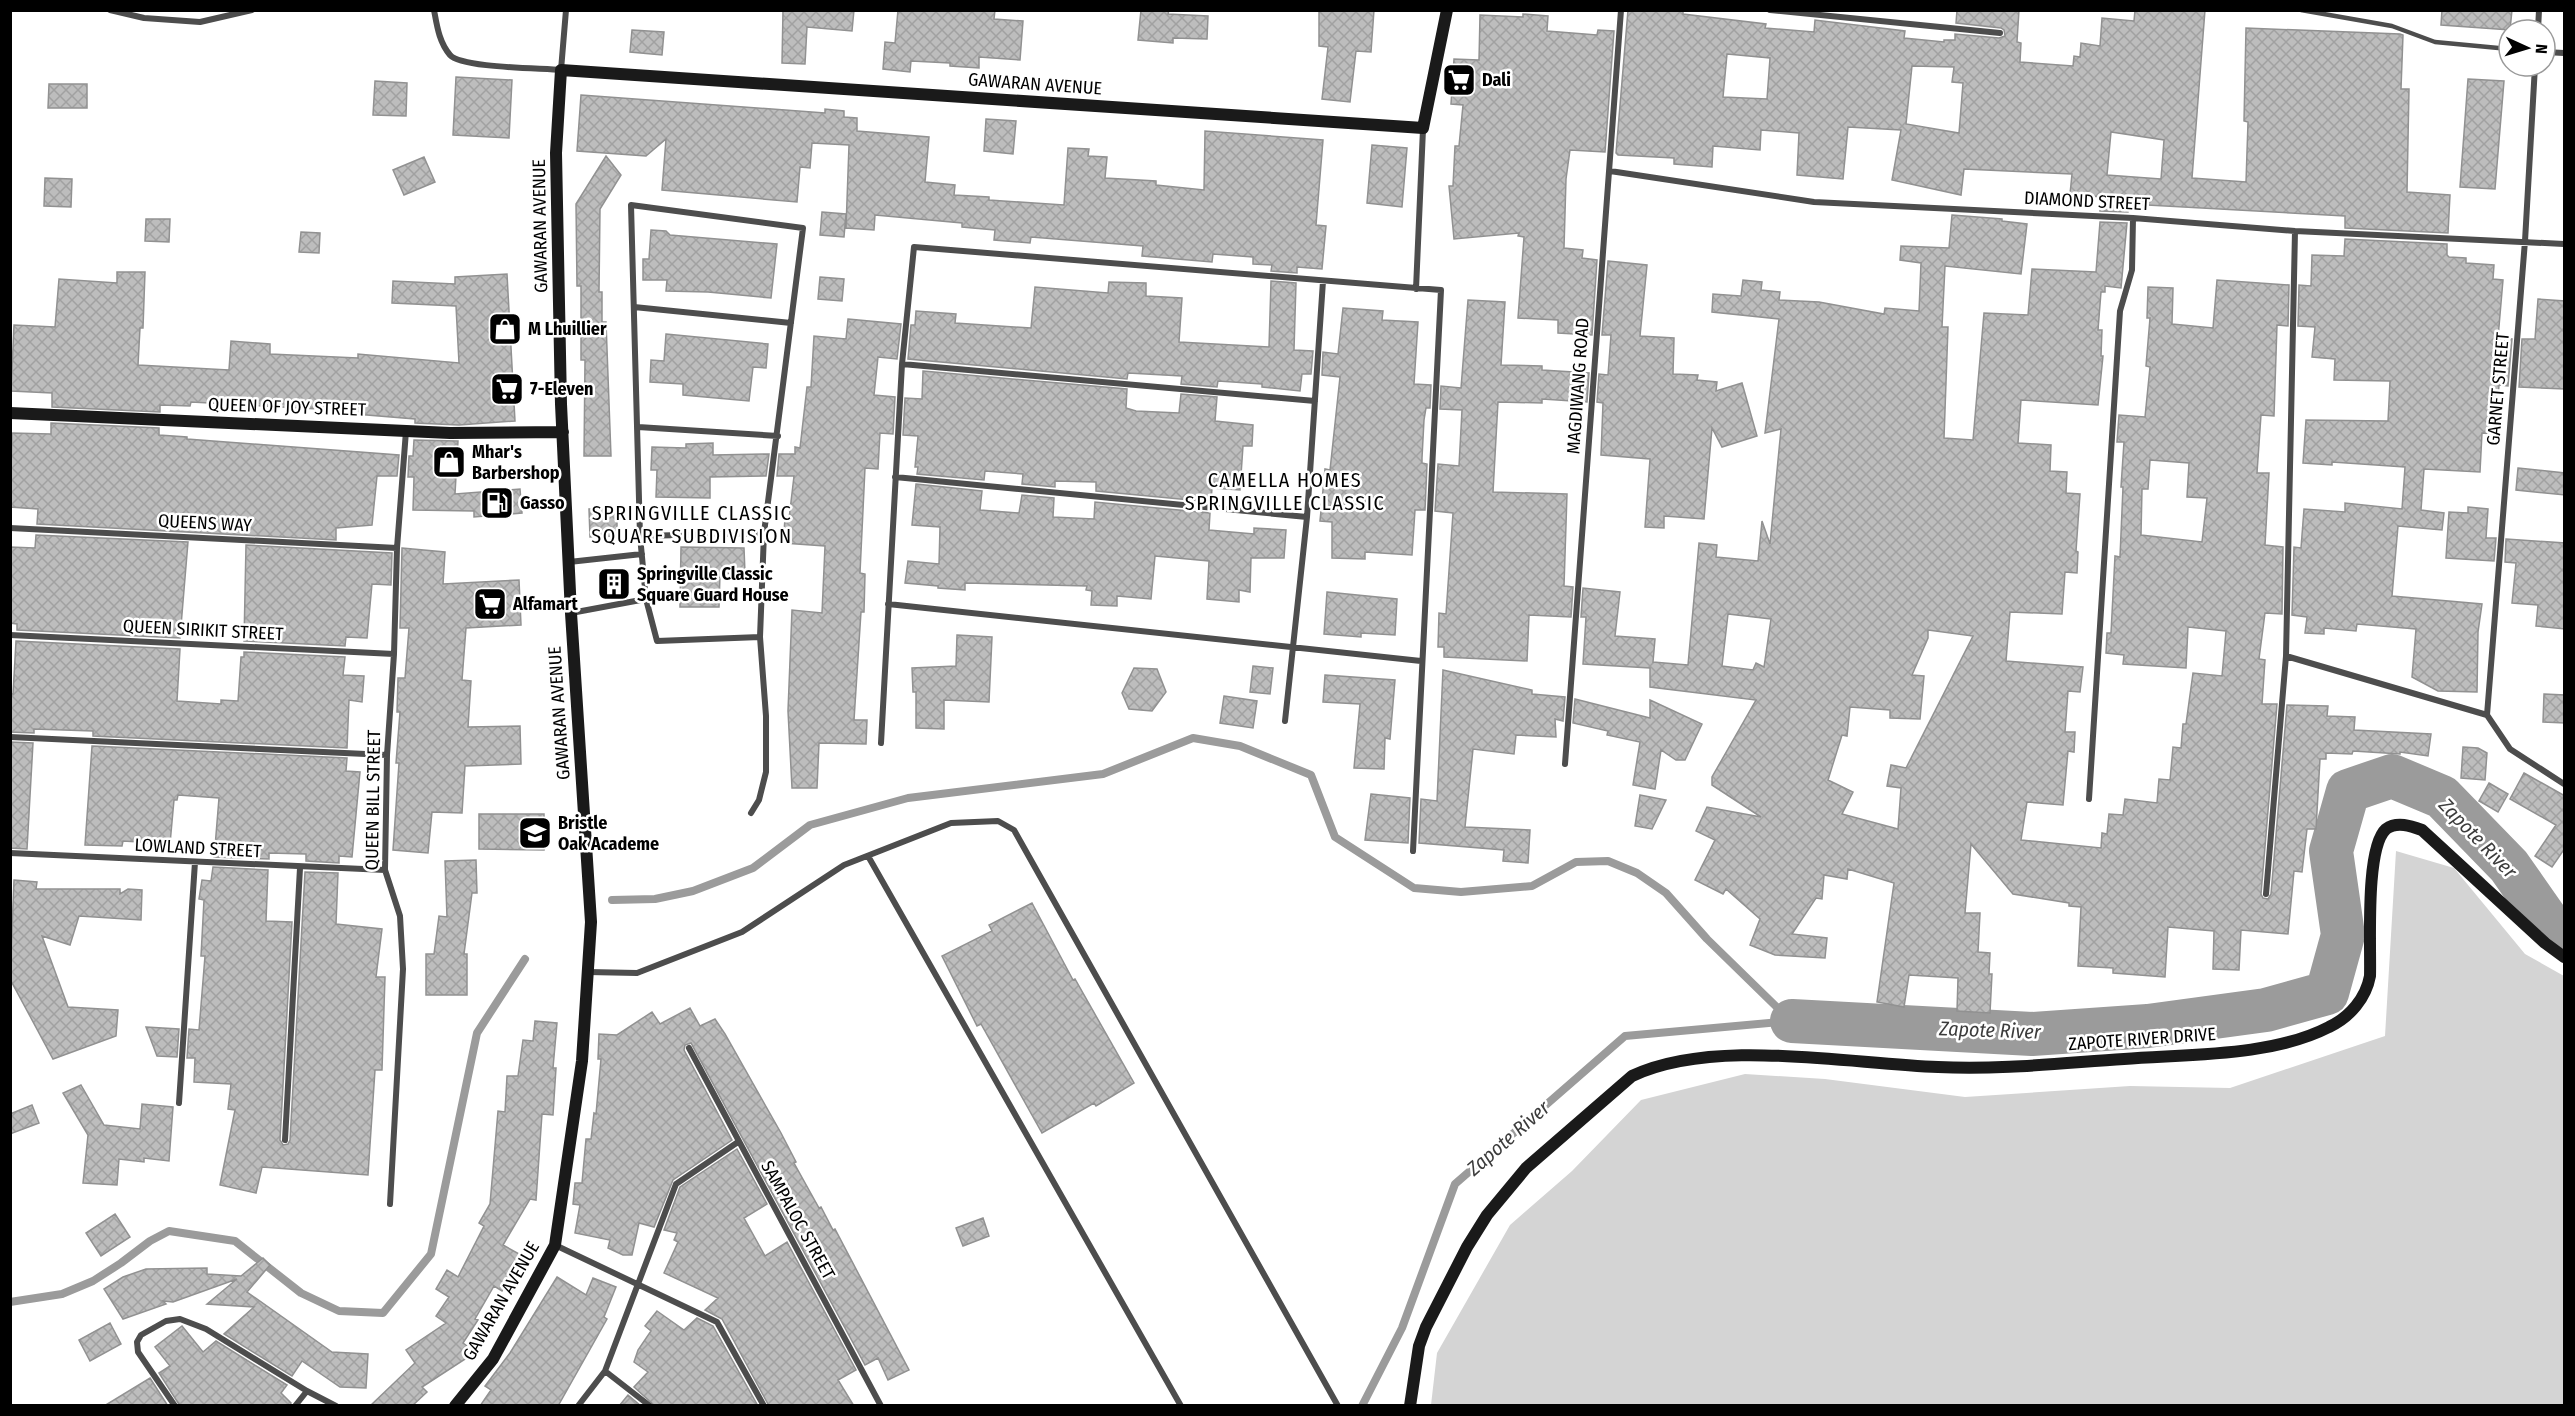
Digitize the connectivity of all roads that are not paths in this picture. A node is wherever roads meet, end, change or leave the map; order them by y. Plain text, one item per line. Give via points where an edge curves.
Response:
1 (110, 10) edge
2 (252, 10) edge
3 (434, 10) edge
4 (566, 10) edge
5 (1447, 10) edge
6 (1621, 10) edge
7 (1770, 10) edge
8 (2301, 10) edge
9 (2000, 33) dead end
10 (2497, 48) edge
11 (561, 70) junction
12 (2534, 78) edge
13 (1423, 128) junction
14 (1610, 171) junction
15 (2133, 218) junction
16 (2295, 231) junction
17 (2525, 241) junction
18 (2565, 244) edge
19 (1323, 281) junction
20 (1416, 289) junction
21 (634, 307) junction
22 (791, 323) junction
23 (902, 364) junction
24 (1315, 401) junction
25 (10, 413) edge
26 (638, 427) junction
27 (406, 430) junction
28 (563, 432) junction
29 (778, 436) junction
30 (895, 477) junction
31 (1306, 517) junction
32 (10, 528) edge
33 (764, 533) junction
34 (640, 536) junction
35 (397, 548) junction
36 (642, 554) junction
37 (568, 562) junction
38 (646, 599) junction
39 (888, 604) junction
40 (571, 613) junction
41 (10, 635) edge
42 (760, 637) junction
43 (1293, 647) junction
44 (394, 654) junction
45 (2286, 656) junction
46 (1421, 661) junction
47 (2487, 714) junction
48 (1286, 721) dead end
49 (10, 737) edge
50 (881, 743) dead end
51 (387, 755) junction
52 (1565, 764) dead end
53 (2565, 784) edge
54 (2090, 799) dead end
55 (751, 813) dead end
56 (1413, 851) dead end
57 (10, 853) edge
58 (868, 856) junction
59 (195, 862) junction
60 (300, 868) junction
61 (385, 870) junction
62 (2266, 894) dead end
63 (2565, 957) edge
64 (588, 972) junction
65 (689, 1048) dead end
66 (179, 1103) dead end
67 (285, 1140) dead end
68 (738, 1142) junction
69 (390, 1204) dead end
70 (555, 1245) junction
71 (637, 1285) junction
72 (605, 1371) junction
73 (308, 1391) junction
74 (175, 1406) edge
75 (295, 1406) edge
76 (336, 1406) edge
77 (455, 1406) edge
78 (578, 1406) edge
79 (650, 1406) edge
80 (764, 1406) edge
81 (881, 1406) edge
82 (1181, 1406) edge
83 (1338, 1406) edge
84 (1410, 1406) edge

1 - 2 street via 144,18 200,22
3 - 11 street via 440,40 451,57 469,63
4 - 11 street
5 - 13 street
6 - 14 street, MAGDIWANG ROAD
7 - 9 street
8 - 10 lane via 2392,27 2435,42
11 - 13 street, GAWARAN AVENUE
11 - 28 street, GAWARAN AVENUE via 556,153
12 - 17 street, GARNET STREET
13 - 20 street
14 - 15 street, DIAMOND STREET via 1815,202
14 - 52 street, MAGDIWANG ROAD
15 - 16 street, DIAMOND STREET
15 - 54 street via 2132,270 2120,311
16 - 17 street, DIAMOND STREET
16 - 45 street
17 - 18 street, DIAMOND STREET
17 - 47 street, GARNET STREET
19 - 20 street
19 - 23 street via 914,247
19 - 24 street
20 - 46 street via 1441,290
21 - 22 street
21 - 22 street via 631,205 803,228
21 - 26 street
22 - 29 street
23 - 24 street
23 - 30 street
24 - 31 street
25 - 27 street, QUEEN OF JOY STREET
26 - 29 street
26 - 34 street
27 - 28 street, QUEEN OF JOY STREET
27 - 35 street, QUEEN BILL STREET
28 - 37 street, GAWARAN AVENUE
29 - 33 street
30 - 31 street
30 - 39 street
31 - 43 street
32 - 35 street, QUEENS WAY
33 - 34 street
33 - 42 street
34 - 36 street
35 - 44 street, QUEEN BILL STREET
36 - 37 street
36 - 38 street
37 - 40 street, GAWARAN AVENUE
38 - 40 street
38 - 42 street via 657,641
39 - 43 street
39 - 50 street
40 - 64 street, GAWARAN AVENUE via 591,922
41 - 44 street, QUEEN SIRIKIT STREET
42 - 55 street via 766,772 759,800
43 - 46 street
43 - 48 street
44 - 51 street, QUEEN BILL STREET
45 - 47 street
45 - 62 street
46 - 56 street
47 - 53 street via 2510,749
49 - 51 street
51 - 61 street, QUEEN BILL STREET
57 - 59 street, LOWLAND STREET
58 - 64 street via 844,866 742,932 636,973
58 - 82 street
58 - 83 street via 951,823 998,821 1014,830
59 - 60 street, LOWLAND STREET
59 - 66 street
60 - 61 street, LOWLAND STREET
60 - 67 street
61 - 69 street, QUEEN BILL STREET via 400,916 404,969
63 - 84 street, ZAPOTE RIVER DRIVE via 2422,830 2397,824 2387,828 2375,848 2367,990 2352,1010 2330,1027 2281,1044 1990,1068 1749,1054 1650,1068 1632,1076 1526,1168 1487,1215 1426,1328 1419,1346
64 - 70 street, GAWARAN AVENUE via 582,1061
65 - 68 street, SAMPALOC STREET
68 - 71 street via 676,1184
68 - 81 street, SAMPALOC STREET
70 - 71 street
70 - 77 street, GAWARAN AVENUE via 493,1359
71 - 72 street
71 - 80 street via 717,1322
72 - 78 street
72 - 79 street
73 - 74 street via 206,1329 180,1319 166,1321 141,1335 137,1342 138,1352
73 - 75 street
73 - 76 street

